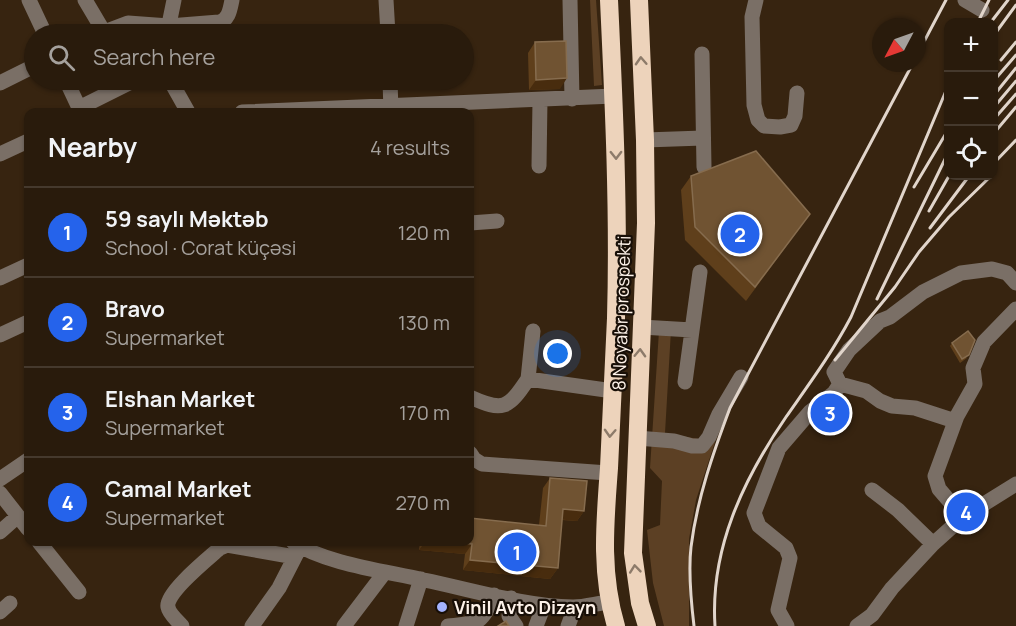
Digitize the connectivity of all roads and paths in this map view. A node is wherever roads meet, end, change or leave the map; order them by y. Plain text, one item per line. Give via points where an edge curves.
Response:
1 (29, 0) edge
2 (85, 0) edge
3 (174, 0) edge
4 (232, 0) edge
5 (386, 0) edge
6 (570, 0) edge
7 (609, 0) edge
8 (639, 0) edge
9 (756, 0) edge
10 (965, 0) edge
11 (982, 10) dead end
12 (40, 24) edge
13 (97, 24) edge
14 (169, 24) edge
15 (205, 24) edge
16 (387, 24) edge
17 (702, 54) dead end
18 (24, 71) edge
19 (0, 84) edge
20 (71, 90) edge
21 (117, 90) edge
22 (176, 90) edge
23 (390, 90) edge
24 (797, 93) dead end
25 (642, 95) junction
26 (614, 96) junction
27 (573, 99) junction
28 (540, 100) junction
29 (79, 108) edge
30 (84, 108) edge
31 (186, 108) edge
32 (391, 108) edge
33 (408, 108) edge
34 (704, 138) junction
35 (645, 140) junction
36 (24, 143) edge
37 (0, 154) edge
38 (539, 166) dead end
39 (704, 167) dead end
40 (497, 221) dead end
41 (474, 223) edge
42 (24, 267) edge
43 (700, 272) dead end
44 (0, 278) edge
45 (1016, 283) edge
46 (1016, 309) edge
47 (24, 324) edge
48 (641, 327) junction
49 (692, 330) junction
50 (533, 331) dead end
51 (0, 335) edge
52 (741, 377) dead end
53 (528, 379) junction
54 (685, 382) dead end
55 (840, 384) junction
56 (613, 391) junction
57 (474, 398) edge
58 (955, 421) junction
59 (637, 438) junction
60 (474, 459) edge
61 (24, 463) edge
62 (608, 473) junction
63 (0, 479) edge
64 (1016, 484) edge
65 (872, 490) dead end
66 (0, 493) edge
67 (18, 516) junction
68 (963, 517) junction
69 (24, 524) edge
70 (0, 532) edge
71 (933, 544) junction
72 (42, 546) edge
73 (224, 546) edge
74 (262, 546) edge
75 (296, 548) edge
76 (385, 573) junction
77 (421, 579) junction
78 (79, 592) dead end
79 (494, 595) junction
80 (512, 598) junction
81 (610, 602) junction
82 (544, 605) junction
83 (575, 607) junction
84 (182, 626) edge
85 (252, 626) edge
86 (344, 626) edge
87 (406, 626) edge
88 (448, 626) edge
89 (516, 626) edge
90 (536, 626) edge
91 (568, 626) edge
92 (616, 626) edge
93 (647, 626) edge
94 (787, 626) edge
95 (857, 626) edge

1 - 12 street
2 - 13 street
3 - 14 street
4 - 15 street via 224,21
5 - 16 street
6 - 27 street
7 - 26 highway, 8 Noyabr prospekti
25 -> 8 highway, 8 Noyabr prospekti
9 - 24 street via 752,17 754,105 758,120 764,126 791,125
10 - 11 street
17 - 34 street
18 - 19 street
20 - 29 street
21 - 30 street
22 - 31 street
23 - 32 street
25 - 26 highway
25 - 35 highway, 8 Noyabr prospekti
26 - 27 street
26 -> 56 highway, 8 Noyabr prospekti via 618,221
27 - 28 street
28 - 33 street
28 - 38 street
34 - 35 street
34 - 39 street
35 - 48 highway, 8 Noyabr prospekti
36 - 37 street
40 - 41 street
42 - 44 street
43 - 49 street
45 - 55 street via 1007,273 992,269 961,273 923,292 880,321 849,350 834,372
46 - 58 street via 984,342 973,368 975,384
47 - 51 street
48 - 49 street
59 -> 48 highway, 8 Noyabr prospekti
49 - 54 street
50 - 53 street
52 - 59 street via 702,446
53 - 56 street
53 - 57 street via 514,399 498,406
55 - 58 street via 866,391 892,406 915,408
55 - 94 street via 779,448 754,513 759,526 786,548 789,558 778,610
56 -> 62 highway, 8 Noyabr prospekti
58 - 68 street via 935,476 939,489
93 -> 59 highway, 8 Noyabr prospekti via 633,553
60 - 62 street via 482,464
61 - 63 street
62 - 81 highway, 8 Noyabr prospekti via 604,550
64 - 68 street
65 - 71 street
66 - 67 street
67 - 69 street
67 - 70 street
68 - 71 street
71 - 95 street via 872,615
72 - 78 street
73 - 84 street via 175,590 167,604
74 - 75 street
75 - 76 street
75 - 85 street via 279,588
76 - 77 street
76 - 86 street
77 - 79 street
77 - 87 street
79 - 80 street
79 - 88 street via 476,623
80 - 82 street
80 - 89 street via 509,616
81 - 83 street
81 - 92 highway, 8 Noyabr prospekti
82 - 83 street
82 - 90 street
83 - 91 street

